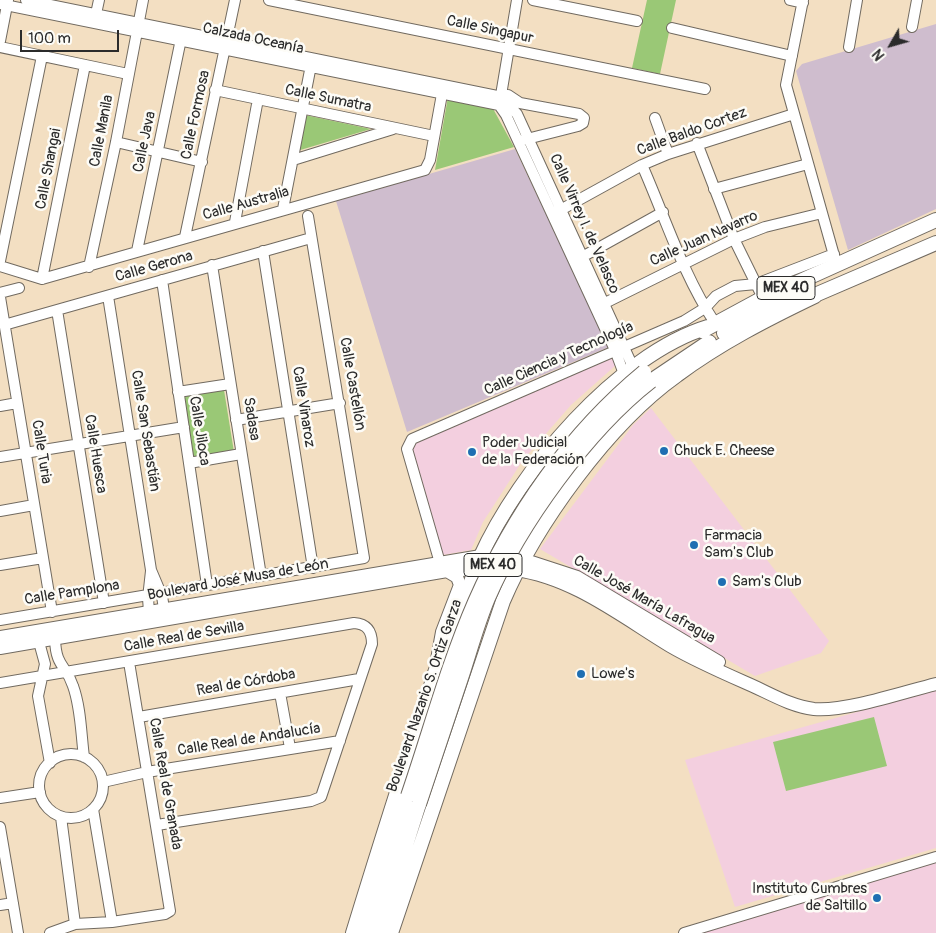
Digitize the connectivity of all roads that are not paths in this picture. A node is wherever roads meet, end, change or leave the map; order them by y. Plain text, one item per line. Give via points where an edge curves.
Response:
1 (26, 0) edge
2 (99, 0) edge
3 (143, 0) edge
4 (235, 0) edge
5 (269, 0) edge
6 (518, 0) edge
7 (533, 0) edge
8 (790, 0) edge
9 (857, 0) edge
10 (917, 0) edge
11 (803, 1) edge
12 (5, 3) edge
13 (96, 14) junction
14 (638, 21) dead end
15 (137, 27) junction
16 (912, 27) dead end
17 (672, 28) dead end
18 (180, 39) junction
19 (0, 41) edge
20 (226, 44) junction
21 (0, 47) edge
22 (849, 47) dead end
23 (509, 49) junction
24 (42, 56) junction
25 (792, 56) junction
26 (312, 63) junction
27 (85, 65) junction
28 (128, 74) junction
29 (705, 89) dead end
30 (215, 90) junction
31 (442, 94) junction
32 (501, 97) junction
33 (258, 99) junction
34 (302, 108) junction
35 (794, 114) junction
36 (655, 118) dead end
37 (394, 129) junction
38 (434, 136) junction
39 (523, 140) junction
40 (116, 142) junction
41 (697, 144) junction
42 (158, 153) junction
43 (668, 154) junction
44 (293, 160) junction
45 (202, 162) junction
46 (808, 164) junction
47 (642, 165) junction
48 (714, 189) junction
49 (283, 209) junction
50 (556, 212) junction
51 (663, 212) junction
52 (822, 213) junction
53 (308, 216) dead end
54 (936, 220) edge
55 (235, 222) junction
56 (936, 234) edge
57 (185, 237) junction
58 (311, 238) junction
59 (734, 239) junction
60 (936, 243) edge
61 (263, 250) junction
62 (138, 252) junction
63 (582, 257) junction
64 (835, 260) junction
65 (0, 261) edge
66 (683, 262) junction
67 (0, 266) edge
68 (212, 266) junction
69 (89, 267) junction
70 (42, 279) junction
71 (162, 280) junction
72 (756, 284) junction
73 (19, 288) dead end
74 (0, 293) edge
75 (108, 296) junction
76 (815, 296) junction
77 (0, 297) edge
78 (763, 298) junction
79 (603, 304) junction
80 (705, 308) junction
81 (58, 310) junction
82 (4, 325) junction
83 (716, 328) junction
84 (619, 348) junction
85 (4, 349) edge
86 (638, 374) junction
87 (230, 384) junction
88 (178, 392) junction
89 (17, 403) junction
90 (340, 403) junction
91 (0, 406) edge
92 (288, 411) junction
93 (236, 420) junction
94 (184, 427) junction
95 (130, 436) junction
96 (79, 444) junction
97 (26, 453) junction
98 (241, 454) junction
99 (0, 457) edge
100 (189, 463) junction
101 (34, 505) junction
102 (0, 511) edge
103 (504, 514) junction
104 (533, 544) junction
105 (43, 558) junction
106 (478, 563) junction
107 (0, 565) edge
108 (519, 565) junction
109 (444, 567) junction
110 (313, 568) junction
111 (151, 570) junction
112 (261, 576) junction
113 (208, 585) junction
114 (594, 587) junction
115 (161, 593) junction
116 (148, 595) junction
117 (466, 598) junction
118 (503, 601) junction
119 (104, 603) junction
120 (164, 609) junction
121 (610, 609) junction
122 (52, 612) junction
123 (149, 612) junction
124 (0, 620) edge
125 (126, 627) junction
126 (0, 637) edge
127 (55, 639) junction
128 (39, 642) junction
129 (0, 648) edge
130 (129, 662) junction
131 (436, 671) junction
132 (66, 672) junction
133 (43, 675) junction
134 (359, 679) junction
135 (742, 681) junction
136 (0, 683) edge
137 (936, 684) edge
138 (280, 693) junction
139 (139, 717) junction
140 (340, 741) junction
141 (290, 748) junction
142 (84, 757) junction
143 (50, 763) junction
144 (147, 772) junction
145 (103, 782) junction
146 (440, 788) junction
147 (40, 792) junction
148 (0, 798) edge
149 (411, 801) junction
150 (93, 810) junction
151 (62, 816) junction
152 (157, 825) junction
153 (0, 826) edge
154 (386, 829) junction
155 (410, 831) junction
156 (2, 850) edge
157 (936, 857) edge
158 (13, 903) junction
159 (0, 905) edge
160 (112, 922) junction
161 (76, 924) junction
162 (18, 933) edge
163 (50, 933) edge
164 (353, 933) edge
165 (366, 933) edge
166 (378, 933) edge
167 (391, 933) edge
168 (684, 933) edge

1 - 13 street, Calzada Oceanía
2 - 13 street
3 - 15 street, Calle Manila
4 - 20 street, Calle Formosa
5 - 23 street, Calle Singapur
6 - 23 street
7 - 14 street
8 - 11 street
9 - 22 street
10 - 16 street
11 - 25 street
12 - 15 street, Calzada Oceanía
12 - 19 street
13 - 15 street, Calzada Oceanía
15 - 18 street, Calzada Oceanía
15 - 20 street, Calzada Oceanía
15 - 28 street, Calle Manila
17 - 25 street
18 - 20 street, Calzada Oceanía
18 - 42 street, Calle Java
20 - 26 street, Calzada Oceanía
20 - 30 street, Calle Formosa
21 - 24 street
23 - 29 street, Calle Singapur
23 - 32 street
24 - 27 street
24 - 65 street
25 - 35 street via 786,86
26 - 31 street, Calzada Oceanía
26 - 32 street, Calzada Oceanía
26 - 34 street
27 - 28 street
27 - 70 street, Calle Shangai
28 - 40 street, Calle Manila
30 - 33 street, Calle Sumatra
30 - 45 street, Calle Formosa
31 - 32 street, Calzada Oceanía
31 - 38 street, Calle Australia
32 - 39 street, Calle Virrey I. de Velasco via 514,109
32 - 39 street, Calzada Oceanía via 579,114 585,120 578,126
33 - 34 street, Calle Sumatra
33 - 55 street
34 - 37 street, Calle Sumatra
34 - 44 street
35 - 41 street, Calle Baldo Cortez
35 - 46 street
36 - 43 street
37 - 38 street, Calle Sumatra
37 - 44 street
38 - 49 street, Calle Australia via 425,170
39 - 50 street, Calle Virrey I. de Velasco
40 - 42 street
40 - 69 street, Calle Manila
41 - 43 street, Calle Baldo Cortez
41 - 48 street
42 - 45 street
42 - 62 street, Calle Java
43 - 47 street, Calle Baldo Cortez
44 - 49 street
45 - 57 street, Calle Formosa
46 - 48 street
46 - 52 street
47 - 50 street, Calle Baldo Cortez
47 - 51 street
48 - 59 street
49 - 55 street, Calle Australia
50 - 63 street, Calle Virrey I. de Velasco
50 - 84 street, Calle Virrey I. de Velasco
51 - 63 street
51 - 66 street
52 - 59 street, Calle Juan Navarro via 765,227
52 - 64 street
53 - 58 street, Calle Castellón
54 - 64 highway, Boulevard Nazario S. Ortiz Garza / MEX 40
55 - 57 street, Calle Australia
56 - 83 highway
57 - 62 street, Calle Australia
58 - 61 street, Calle Gerona
58 - 90 street, Calle Castellón
59 - 66 street, Calle Juan Navarro
59 - 72 street
60 - 76 highway, Boulevard Nazario S. Ortiz Garza / MEX 40
61 - 68 street, Calle Gerona
61 - 92 street, Calle Vinaroz
62 - 69 street, Calle Australia
63 - 79 street, Calle Virrey I. de Velasco
64 - 72 street, Calle Ciencia y Tecnología
64 - 78 highway, Boulevard Nazario S. Ortiz Garza / MEX 40
66 - 79 street, Calle Juan Navarro
66 - 80 street
67 - 70 street
68 - 71 street, Calle Gerona
68 - 87 street, Sadasa
69 - 70 street, Calle Australia
71 - 75 street, Calle Gerona
71 - 88 street, Calle Jiloca
72 - 78 street
72 - 80 street, Calle Ciencia y Tecnología via 735,286 711,300
73 - 74 street
75 - 81 street, Calle Gerona
75 - 95 street, Calle San Sebastián
76 - 83 highway, Boulevard Nazario S. Ortiz Garza / MEX 40
76 - 104 highway via 720,345 658,390 592,458
77 - 82 street, Calle Turia
78 - 83 highway, Boulevard Nazario S. Ortiz Garza / MEX 40
79 - 84 street, Calle Virrey I. de Velasco
80 - 83 street
80 - 84 street, Calle Ciencia y Tecnología via 684,322
81 - 82 street, Calle Gerona
81 - 96 street, Calle Huesca
82 - 85 street, Calle Turia
83 - 86 highway, Boulevard Nazario S. Ortiz Garza / MEX 40
83 - 86 highway via 674,339
84 - 86 street, Calle Virrey I. de Velasco
84 - 109 street, Calle Ciencia y Tecnología via 408,443 407,449
85 - 89 street, Calle Turia
86 - 103 highway via 586,409 557,441
86 - 149 highway, Boulevard Nazario S. Ortiz Garza / MEX 40, bridge via 533,518 496,580
87 - 88 street
87 - 93 street, Sadasa
88 - 94 street, Calle Jiloca
89 - 91 street
89 - 97 street, Calle Turia
90 - 92 street
90 - 110 street, Calle Castellón via 364,558
92 - 93 street
92 - 110 street, Calle Vinaroz
93 - 98 street, Sadasa
94 - 95 street
94 - 100 street, Calle Jiloca
95 - 96 street
95 - 111 street, Calle San Sebastián
96 - 97 street
96 - 119 street, Calle Huesca
97 - 99 street
97 - 101 street, Calle Turia
98 - 100 street
98 - 112 street, Sadasa
100 - 113 street, Calle Jiloca
101 - 102 street
101 - 105 street, Calle Turia
103 - 104 highway via 516,539
103 - 106 highway
104 - 108 highway
105 - 107 street
105 - 122 street, Calle Turia
106 - 108 main road, Boulevard José Musa de León
106 - 109 main road, Boulevard José Musa de León
106 - 117 highway
108 - 114 main road, Calle José María Lafragua via 559,570
108 - 118 highway
108 - 121 main road, Calle José María Lafragua
109 - 120 main road, Boulevard José Musa de León
109 - 125 main road, Boulevard José Musa de León
109 - 131 main road via 458,577 460,584 442,632
110 - 112 street
111 - 115 street, Calle San Sebastián
111 - 116 street, Calle San Sebastián
112 - 113 street
113 - 115 street
114 - 121 main road
114 - 135 main road, Calle José María Lafragua via 736,672
115 - 120 street, Calle San Sebastián
116 - 119 street, Calle Pamplona
116 - 123 street, Calle San Sebastián
117 - 118 highway via 476,591 488,590
117 - 131 highway
118 - 146 highway
119 - 122 street, Calle Pamplona
120 - 123 main road, Boulevard José Musa de León
120 - 125 main road via 156,617
121 - 135 main road, Calle José María Lafragua via 671,646
122 - 124 street, Calle Pamplona
123 - 126 main road, Boulevard José Musa de León
125 - 127 main road, Boulevard José Musa de León
127 - 128 main road, Boulevard José Musa de León
127 - 132 street via 57,659
128 - 129 main road, Boulevard José Musa de León
128 - 133 street via 45,664
130 - 132 street, Calle Real de Sevilla
130 - 134 street, Calle Real de Sevilla via 354,623 367,627 371,632 372,644
130 - 139 street, Calle Real de Granada
131 - 154 highway via 402,770
132 - 133 street, Calle Real de Sevilla
132 - 142 street via 75,692
133 - 136 street, Calle Real de Sevilla
133 - 143 street via 38,696
134 - 138 street, Real de Córdoba
134 - 140 street
135 - 137 main road, Calle José María Lafragua via 795,706 816,710 837,709
138 - 139 street, Real de Córdoba
138 - 141 street
139 - 144 street, Calle Real de Granada
140 - 141 street, Calle Real de Andalucía
140 - 152 street via 321,797
141 - 144 street, Calle Real de Andalucía
142 - 143 street via 66,755
142 - 145 street via 100,771
143 - 147 street via 42,776
144 - 145 street, Calle Real de Andalucía
144 - 152 street, Calle Real de Granada
145 - 150 street via 103,792
146 - 155 highway
146 - 167 highway
147 - 148 street
147 - 151 street via 51,811
149 - 154 highway
149 - 155 highway, Boulevard Nazario S. Ortiz Garza / MEX 40
149 - 165 highway, Boulevard Nazario S. Ortiz Garza / MEX 40
150 - 151 street via 84,816
150 - 160 street
151 - 161 street
152 - 160 street, Calle Real de Granada via 170,911
153 - 156 street
154 - 164 highway
155 - 166 highway, Boulevard Nazario S. Ortiz Garza / MEX 40
156 - 158 street
157 - 168 street
158 - 159 street
158 - 162 street
160 - 161 street
161 - 163 street

